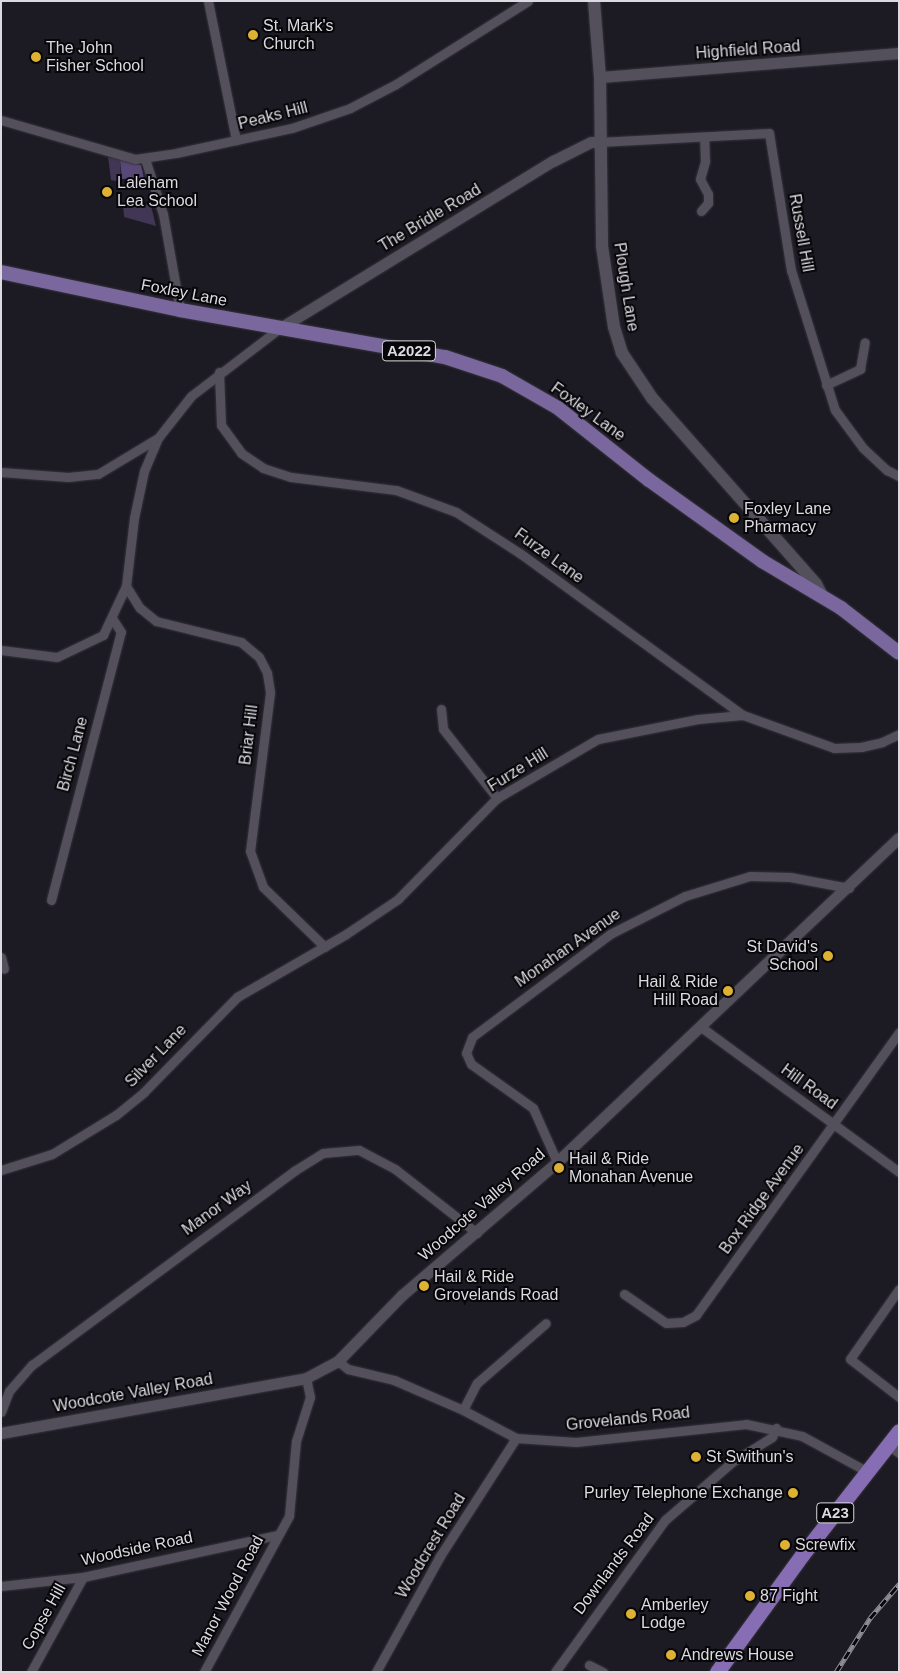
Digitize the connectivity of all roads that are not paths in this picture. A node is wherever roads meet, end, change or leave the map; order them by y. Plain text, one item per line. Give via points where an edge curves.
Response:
1 (208, 1) edge
2 (528, 1) edge
3 (594, 1) edge
4 (899, 54) edge
5 (600, 77) junction
6 (1, 120) edge
7 (704, 138) junction
8 (236, 140) junction
9 (599, 142) junction
10 (145, 159) junction
11 (700, 211) dead end
12 (1, 272) edge
13 (180, 310) junction
14 (280, 328) junction
15 (865, 342) dead end
16 (218, 372) junction
17 (826, 385) junction
18 (158, 438) junction
19 (1, 472) edge
20 (899, 476) edge
21 (126, 586) junction
22 (822, 596) junction
23 (112, 618) junction
24 (1, 650) edge
25 (899, 653) edge
26 (441, 709) dead end
27 (743, 715) junction
28 (899, 734) edge
29 (497, 798) junction
30 (899, 838) edge
31 (850, 888) junction
32 (51, 900) dead end
33 (325, 947) junction
34 (1, 957) edge
35 (4, 969) dead end
36 (701, 1027) junction
37 (899, 1032) edge
38 (834, 1125) junction
39 (557, 1162) junction
40 (1, 1170) edge
41 (899, 1172) edge
42 (477, 1233) junction
43 (899, 1289) edge
44 (624, 1294) dead end
45 (546, 1323) dead end
46 (338, 1361) junction
47 (306, 1378) junction
48 (899, 1397) edge
49 (463, 1410) junction
50 (1, 1412) edge
51 (776, 1428) junction
52 (899, 1431) edge
53 (1, 1432) edge
54 (516, 1438) junction
55 (893, 1449) edge
56 (868, 1472) junction
57 (278, 1535) junction
58 (83, 1577) junction
59 (1, 1586) edge
60 (589, 1665) dead end
61 (31, 1672) edge
62 (204, 1672) edge
63 (376, 1672) edge
64 (555, 1672) edge
65 (603, 1672) edge
66 (717, 1672) edge

1 - 8 street
2 - 8 street, Peaks Hill via 396,84 350,108 292,128
3 - 5 main road, Plough Lane
4 - 5 street, Highfield Road
5 - 9 main road, Plough Lane
6 - 10 street, Peaks Hill via 123,156
7 - 9 street, Russell Hill
7 - 11 street via 705,161 700,178 708,194 708,203
7 - 17 street, Russell Hill via 765,132 771,137 791,270
8 - 10 street, Peaks Hill
9 - 14 street, The Bridle Road via 591,142 553,161
9 - 22 main road, Plough Lane via 602,246 614,327 622,353 652,398 816,584
10 - 13 street via 164,214
12 - 13 main road, Foxley Lane / A2022
13 - 14 main road, Foxley Lane / A2022
14 - 16 street
14 - 22 main road, Foxley Lane / A2022 via 445,357 502,376 558,408 649,480 762,560
15 - 17 street via 860,370
16 - 18 street via 191,396
16 - 27 street, Furze Lane via 221,425 234,445 251,461 291,478 396,490 456,512 521,554
17 - 20 street, Russell Hill via 835,410 863,448
18 - 19 street via 98,474 68,477
18 - 21 street via 144,471
21 - 23 street
21 - 33 street, Briar Hill via 140,608 156,621 241,642 259,658 267,672 270,693 250,851 263,887
22 - 25 main road, Foxley Lane / A2022
23 - 24 street via 103,635 57,657
23 - 32 street, Birch Lane via 120,632
26 - 29 street via 443,730
27 - 28 street, Furze Lane via 834,748 861,747
27 - 29 street, Furze Hill via 698,719 598,739
29 - 33 street, Furze Hill via 398,899
30 - 31 street, Woodcote Valley Road
31 - 36 street, Woodcote Valley Road
31 - 39 street, Monahan Avenue via 790,877 750,876 685,896 610,934 472,1037 466,1053 472,1064 533,1108
33 - 40 street, Silver Lane via 236,997 144,1092 116,1115 52,1154
34 - 35 street
36 - 38 street, Hill Road
36 - 39 street, Woodcote Valley Road
37 - 38 street, Box Ridge Avenue
38 - 41 street, Hill Road
38 - 44 street, Box Ridge Avenue via 696,1315 683,1322 666,1324
39 - 42 street, Woodcote Valley Road
42 - 46 street, Woodcote Valley Road via 402,1295
42 - 50 street, Manor Way via 395,1169 359,1150 323,1153 193,1244 32,1365 9,1391
43 - 48 street via 850,1359
45 - 49 street via 477,1382
46 - 47 street, Woodcote Valley Road
46 - 49 street, Grovelands Road via 348,1370 394,1380
47 - 53 street, Woodcote Valley Road
47 - 57 street, Manor Wood Road via 310,1397 296,1441 289,1516
49 - 54 street, Grovelands Road
51 - 54 street, Grovelands Road via 732,1423 576,1442
51 - 56 street, Grovelands Road via 816,1442
51 - 64 street, Downlands Road via 772,1437 732,1462 665,1520
52 - 55 highway, A23
54 - 63 street, Woodcrest Road via 440,1556
55 - 56 highway, A23
56 - 66 highway, A23 via 802,1554
57 - 58 street, Woodside Road
57 - 62 street, Manor Wood Road
58 - 59 street, Woodside Road
58 - 61 street, Copse Hill
60 - 65 street

